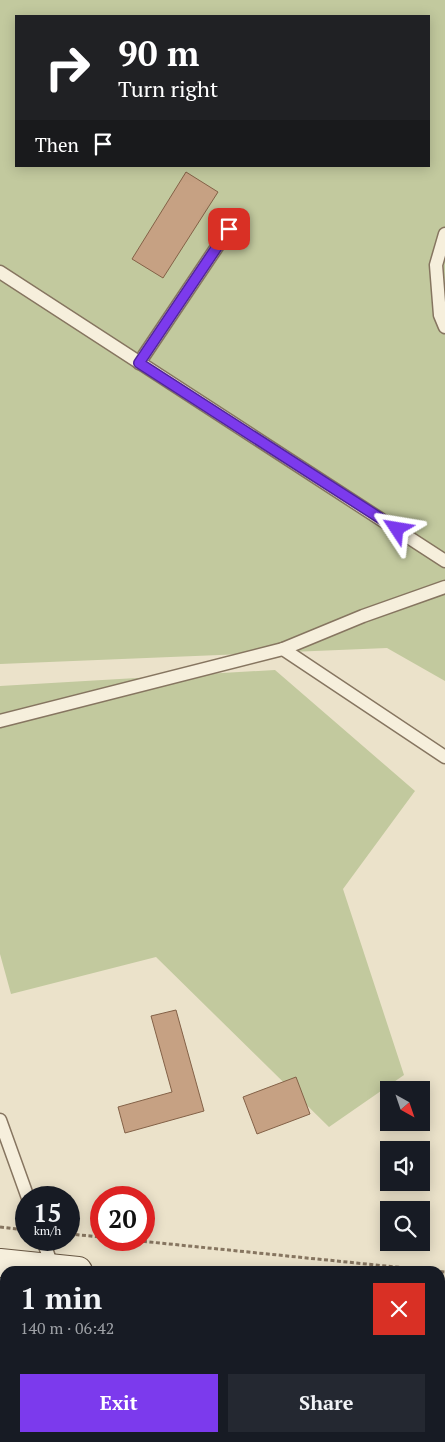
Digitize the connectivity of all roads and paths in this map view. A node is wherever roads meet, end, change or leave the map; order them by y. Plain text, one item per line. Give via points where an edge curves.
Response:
1 (229, 229) dead end
2 (445, 234) edge
3 (0, 272) edge
4 (445, 327) edge
5 (139, 363) junction
6 (445, 560) edge
7 (445, 587) edge
8 (283, 650) junction
9 (0, 721) edge
10 (445, 758) edge
11 (0, 1120) edge
12 (24, 1186) edge
13 (0, 1227) edge
14 (15, 1229) edge
15 (155, 1243) edge
16 (51, 1251) edge
17 (0, 1263) edge
18 (28, 1266) edge
19 (63, 1266) edge
20 (386, 1266) edge

1 - 5 lane
2 - 4 lane via 436,265 440,314
3 - 5 lane
5 - 6 lane
7 - 8 lane via 363,616
8 - 9 lane
8 - 10 lane
11 - 12 lane
13 - 14 path
15 - 20 path
16 - 19 lane
17 - 18 main road

